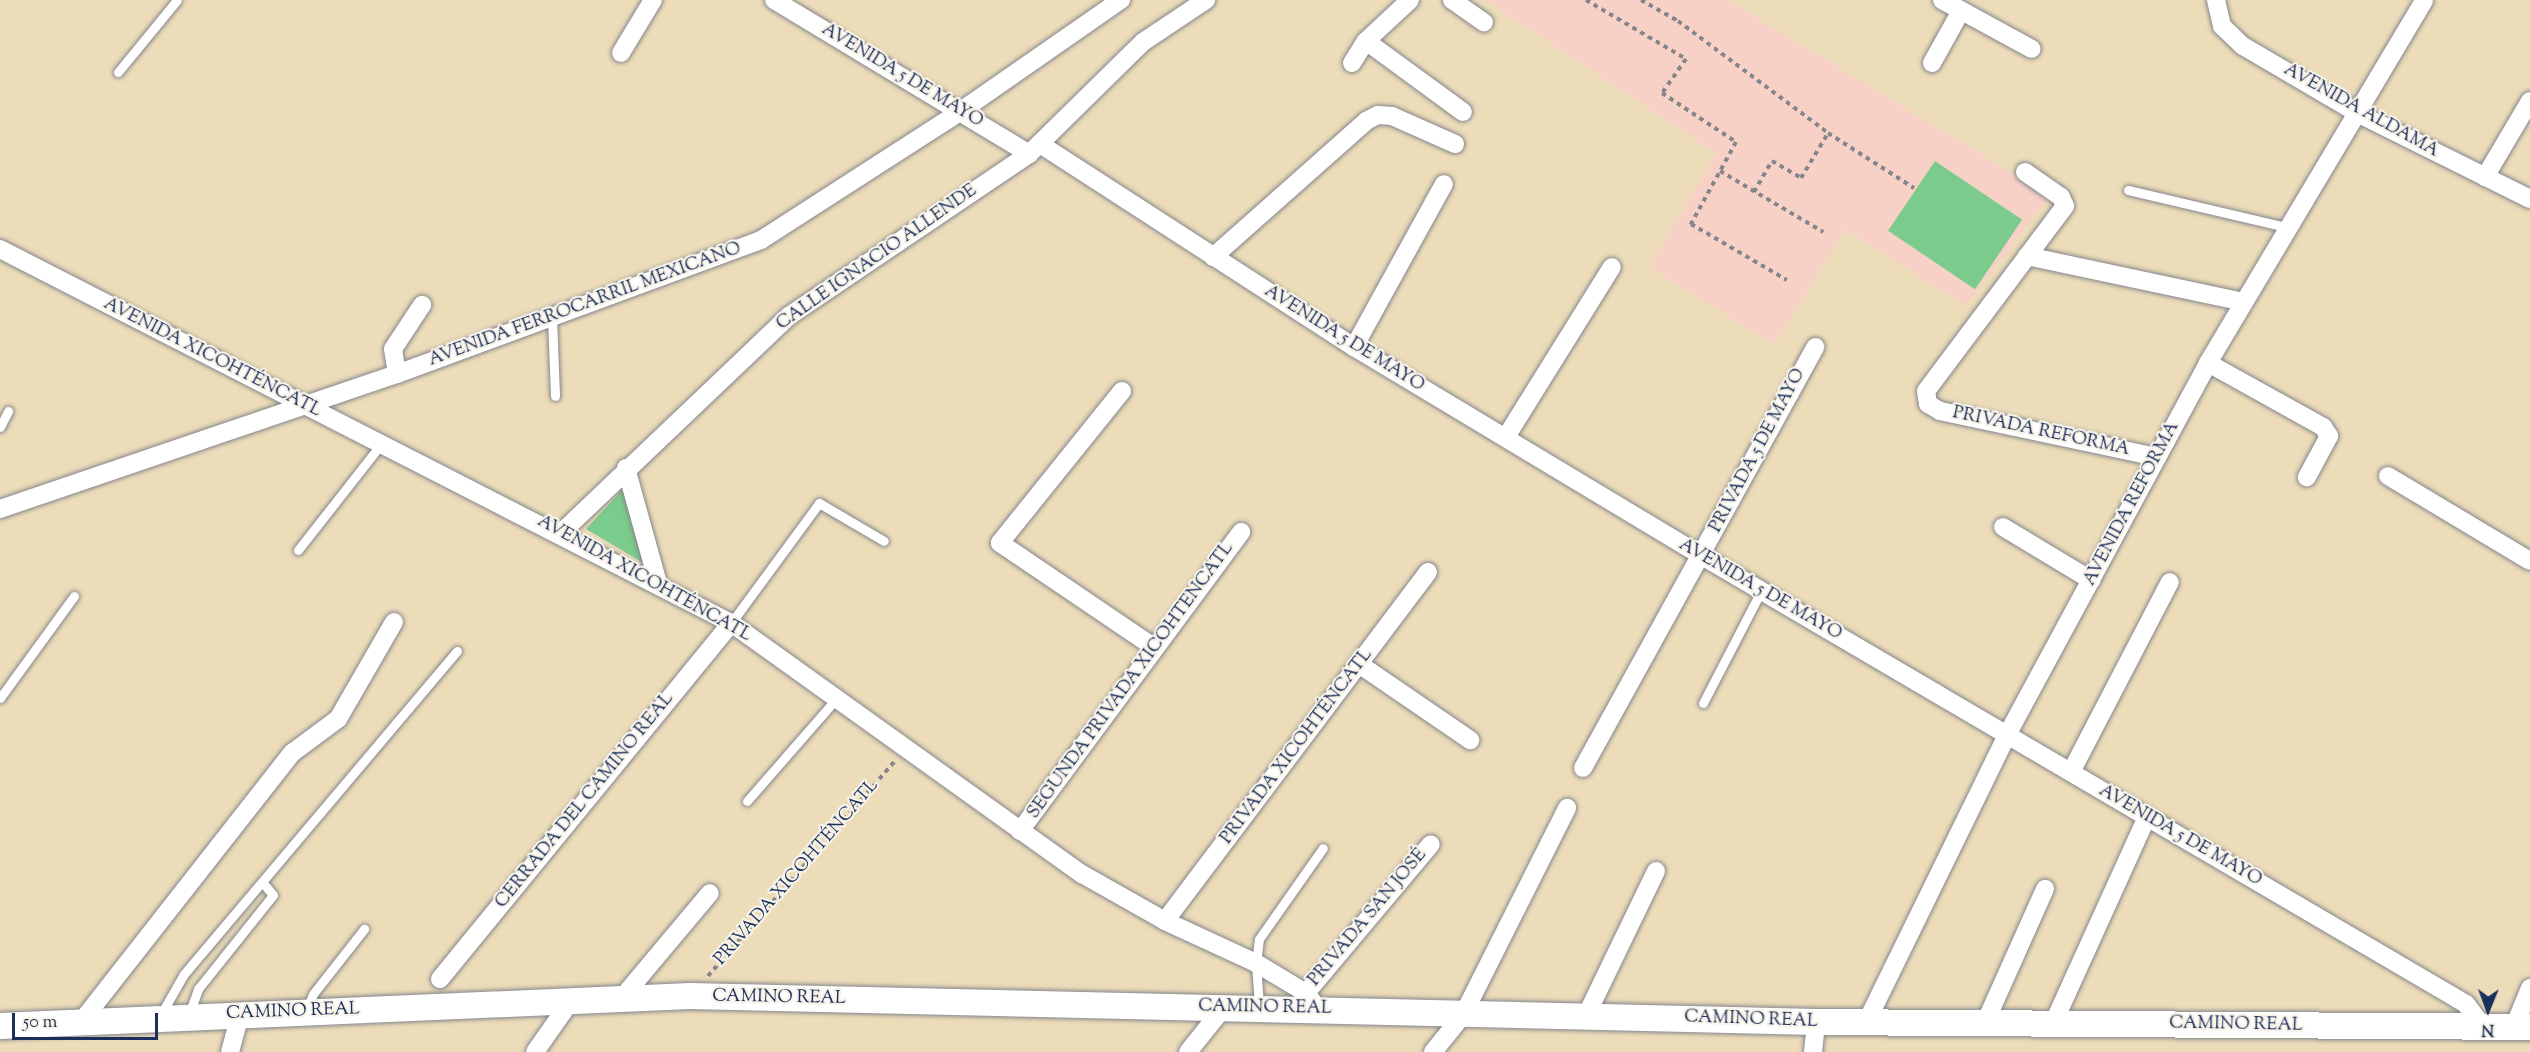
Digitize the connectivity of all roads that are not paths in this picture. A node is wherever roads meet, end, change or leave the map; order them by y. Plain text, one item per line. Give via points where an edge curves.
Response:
1 (177, 0) edge
2 (653, 0) edge
3 (774, 0) edge
4 (1121, 0) edge
5 (1206, 0) edge
6 (1410, 0) edge
7 (1452, 0) edge
8 (1942, 0) edge
9 (2216, 0) edge
10 (2424, 0) edge
11 (1961, 11) junction
12 (1484, 22) dead end
13 (1366, 41) junction
14 (2032, 49) dead end
15 (621, 53) dead end
16 (1352, 63) dead end
17 (1932, 63) dead end
18 (118, 72) dead end
19 (2530, 101) edge
20 (961, 111) junction
21 (1463, 112) dead end
22 (2357, 113) junction
23 (1455, 144) dead end
24 (1035, 149) junction
25 (2025, 172) dead end
26 (2485, 177) junction
27 (1444, 184) dead end
28 (2128, 190) dead end
29 (2530, 199) edge
30 (2290, 228) junction
31 (0, 249) edge
32 (1213, 256) junction
33 (2027, 256) junction
34 (1612, 267) dead end
35 (2244, 302) junction
36 (422, 305) dead end
37 (552, 317) junction
38 (1354, 347) junction
39 (1815, 347) dead end
40 (2208, 363) junction
41 (397, 374) junction
42 (1122, 391) dead end
43 (555, 396) dead end
44 (304, 406) junction
45 (8, 411) dead end
46 (0, 427) edge
47 (1506, 437) junction
48 (381, 444) junction
49 (2157, 457) junction
50 (626, 468) junction
51 (2388, 476) dead end
52 (2307, 477) dead end
53 (0, 509) edge
54 (2003, 527) dead end
55 (1241, 532) dead end
56 (561, 533) junction
57 (884, 541) dead end
58 (298, 550) dead end
59 (1702, 556) junction
60 (2530, 561) edge
61 (1428, 572) dead end
62 (2091, 580) junction
63 (2170, 582) dead end
64 (658, 583) junction
65 (1761, 591) junction
66 (74, 596) dead end
67 (394, 622) dead end
68 (731, 623) junction
69 (1155, 648) junction
70 (457, 651) dead end
71 (1359, 664) junction
72 (0, 698) edge
73 (837, 698) junction
74 (1703, 703) dead end
75 (2007, 735) junction
76 (1470, 740) dead end
77 (1583, 768) dead end
78 (2071, 772) junction
79 (747, 801) dead end
80 (1567, 808) dead end
81 (2147, 817) junction
82 (1020, 831) junction
83 (1431, 844) dead end
84 (1323, 848) dead end
85 (1656, 871) dead end
86 (262, 882) junction
87 (2045, 889) dead end
88 (710, 893) dead end
89 (1165, 921) junction
90 (364, 929) dead end
91 (1256, 963) junction
92 (440, 979) dead end
93 (2530, 988) edge
94 (621, 999) junction
95 (1312, 1001) junction
96 (570, 1002) junction
97 (1224, 1007) junction
98 (1260, 1008) junction
99 (306, 1012) junction
100 (240, 1014) junction
101 (1463, 1015) junction
102 (1586, 1016) junction
103 (189, 1017) junction
104 (159, 1018) junction
105 (81, 1022) junction
106 (1816, 1022) junction
107 (1866, 1023) junction
108 (1985, 1023) junction
109 (2053, 1024) junction
110 (0, 1026) edge
111 (2522, 1027) edge
112 (2484, 1028) junction
113 (230, 1052) edge
114 (535, 1052) edge
115 (1188, 1052) edge
116 (1433, 1052) edge
117 (1812, 1052) edge

1 - 18 lane
2 - 15 street
3 - 20 street, AVENIDA 5 DE MAYO
4 - 20 street, AVENIDA FERROCARRIL MEXICANO
5 - 24 street, CALLE IGNACIO ALLENDE via 1143,42
6 - 13 street
7 - 12 street
8 - 11 street
9 - 22 street, AVENIDA ALDAMA via 2222,26 2243,46
10 - 22 street, AVENIDA REFORMA
11 - 14 street
11 - 17 street
13 - 16 street
13 - 21 street
19 - 26 street
20 - 24 street, AVENIDA 5 DE MAYO
20 - 37 street, AVENIDA FERROCARRIL MEXICANO via 761,240
22 - 26 street, AVENIDA ALDAMA
22 - 30 street, AVENIDA REFORMA
23 - 32 street via 1392,116 1372,118
24 - 32 street, AVENIDA 5 DE MAYO
24 - 50 street, CALLE IGNACIO ALLENDE via 789,316
25 - 33 street, PRIVADA REFORMA via 2061,196 2065,206
26 - 29 street, AVENIDA ALDAMA
27 - 38 street
28 - 30 lane
30 - 35 street, AVENIDA REFORMA
31 - 44 street, AVENIDA XICOHTÉNCATL
32 - 38 street, AVENIDA 5 DE MAYO
33 - 35 street
33 - 49 street, PRIVADA REFORMA via 1926,391 1928,404 1940,411
34 - 47 street
35 - 40 street, AVENIDA REFORMA
36 - 41 street via 393,349
37 - 41 street, AVENIDA FERROCARRIL MEXICANO
37 - 43 lane
38 - 47 street, AVENIDA 5 DE MAYO
39 - 59 street, PRIVADA 5 DE MAYO
40 - 49 street, AVENIDA REFORMA
40 - 52 street via 2323,427 2329,436
41 - 44 street, AVENIDA FERROCARRIL MEXICANO
42 - 69 street via 1000,543
44 - 48 street, AVENIDA XICOHTÉNCATL
44 - 53 street, AVENIDA FERROCARRIL MEXICANO
45 - 46 lane
47 - 59 street, AVENIDA 5 DE MAYO
48 - 56 street, AVENIDA XICOHTÉNCATL
48 - 58 lane
49 - 62 street, AVENIDA REFORMA
50 - 56 street, CALLE IGNACIO ALLENDE
50 - 64 street
51 - 60 street
54 - 62 street
55 - 69 street, SEGUNDA PRIVADA XICOHTENCATL
56 - 64 street, AVENIDA XICOHTÉNCATL
57 - 68 lane via 819,503
59 - 65 street, AVENIDA 5 DE MAYO
59 - 77 street, PRIVADA 5 DE MAYO
61 - 71 street, PRIVADA XICOHTÉNCATL
62 - 75 street, AVENIDA REFORMA
63 - 78 street
64 - 68 street, AVENIDA XICOHTÉNCATL
65 - 74 lane
65 - 75 street, AVENIDA 5 DE MAYO
66 - 72 lane
67 - 105 street via 338,718 292,753
68 - 73 street, AVENIDA XICOHTÉNCATL
68 - 92 street, CERRADA DEL CAMINO REAL
69 - 82 street, SEGUNDA PRIVADA XICOHTENCATL
70 - 86 lane
71 - 76 street
71 - 89 street, PRIVADA XICOHTÉNCATL
73 - 79 lane
73 - 82 street, AVENIDA XICOHTÉNCATL
75 - 78 street, AVENIDA 5 DE MAYO
75 - 107 street, AVENIDA REFORMA
78 - 81 street, AVENIDA 5 DE MAYO
80 - 101 street
81 - 109 street
81 - 112 street, AVENIDA 5 DE MAYO via 2466,1004
82 - 89 street, AVENIDA XICOHTÉNCATL via 1082,874
83 - 95 street, PRIVADA SAN JOSÉ
84 - 91 lane via 1259,939
85 - 102 street
86 - 103 lane via 273,895 198,989
86 - 104 lane via 184,974
87 - 108 street
88 - 94 street
89 - 91 street, AVENIDA XICOHTÉNCATL
90 - 99 lane via 314,994
91 - 95 street, AVENIDA XICOHTÉNCATL
91 - 98 lane
93 - 111 street
94 - 96 main road, CAMINO REAL
94 - 97 main road, CAMINO REAL via 690,996
95 - 98 main road, CAMINO REAL
95 - 101 main road, CAMINO REAL
96 - 99 main road, CAMINO REAL
96 - 114 street
97 - 98 main road, CAMINO REAL
97 - 115 street
99 - 100 main road, CAMINO REAL
100 - 103 main road, CAMINO REAL
100 - 113 street
101 - 102 main road, CAMINO REAL
101 - 116 street
102 - 106 main road, CAMINO REAL
103 - 104 main road, CAMINO REAL
104 - 105 main road, CAMINO REAL
105 - 110 main road, CAMINO REAL
106 - 107 main road, CAMINO REAL
106 - 117 street
107 - 108 main road, CAMINO REAL
108 - 109 main road, CAMINO REAL
109 - 112 main road, CAMINO REAL
111 - 112 main road, CAMINO REAL

